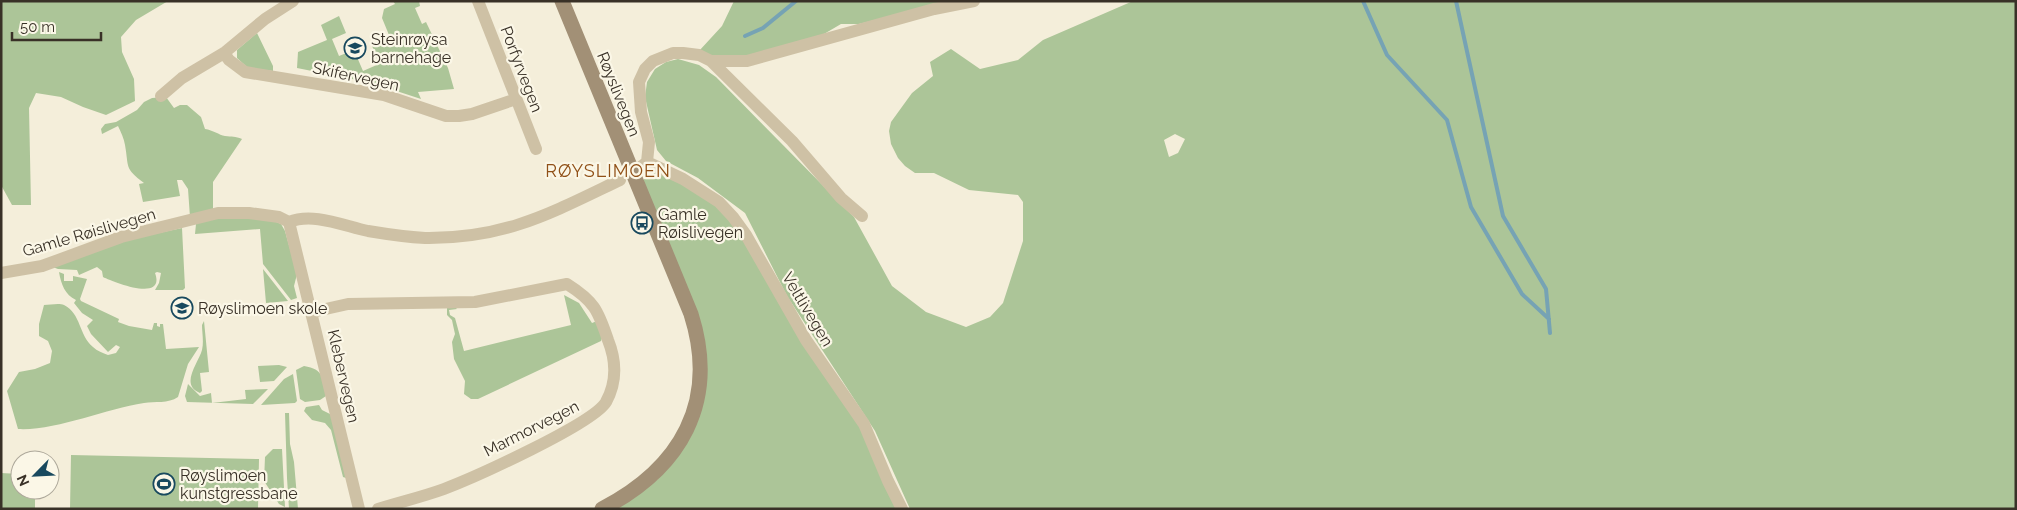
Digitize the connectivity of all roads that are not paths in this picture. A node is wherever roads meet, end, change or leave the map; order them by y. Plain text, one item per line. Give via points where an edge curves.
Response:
1 (293, 1) edge
2 (478, 1) edge
3 (562, 1) edge
4 (974, 1) edge
5 (224, 53) junction
6 (711, 61) junction
7 (161, 96) dead end
8 (516, 99) junction
9 (536, 149) dead end
10 (647, 162) junction
11 (626, 177) junction
12 (862, 216) dead end
13 (290, 222) junction
14 (1, 273) edge
15 (312, 312) junction
16 (359, 509) edge
17 (378, 509) edge
18 (602, 509) edge
19 (902, 509) edge

1 - 5 street
2 - 8 street, Porfyrvegen
3 - 11 street, Røyslivegen
4 - 6 street via 747,61
5 - 7 street via 182,78
5 - 8 street, Skifervegen via 244,72 384,95 446,116 472,114
6 - 10 street via 699,55 673,53 653,61 645,69 639,82 639,96 649,142
6 - 12 street
8 - 9 street, Porfyrvegen
10 - 11 street, Gamle Røislivegen
10 - 19 street, Veltlivegen via 683,179 719,202 733,217 806,340 864,424
11 - 13 street, Gamle Røislivegen via 522,225 480,234 424,238 385,234 310,218
11 - 18 street, Røyslivegen via 683,296 698,336 700,384 685,432 663,465 621,499
13 - 14 street, Gamle Røislivegen via 249,212 218,213 121,237 42,266
13 - 15 street, Klebervegen
15 - 16 street, Klebervegen
15 - 17 street, Marmorvegen via 348,304 476,302 567,284 585,295 596,309 609,342 614,358 613,383 606,403 590,417 472,477

